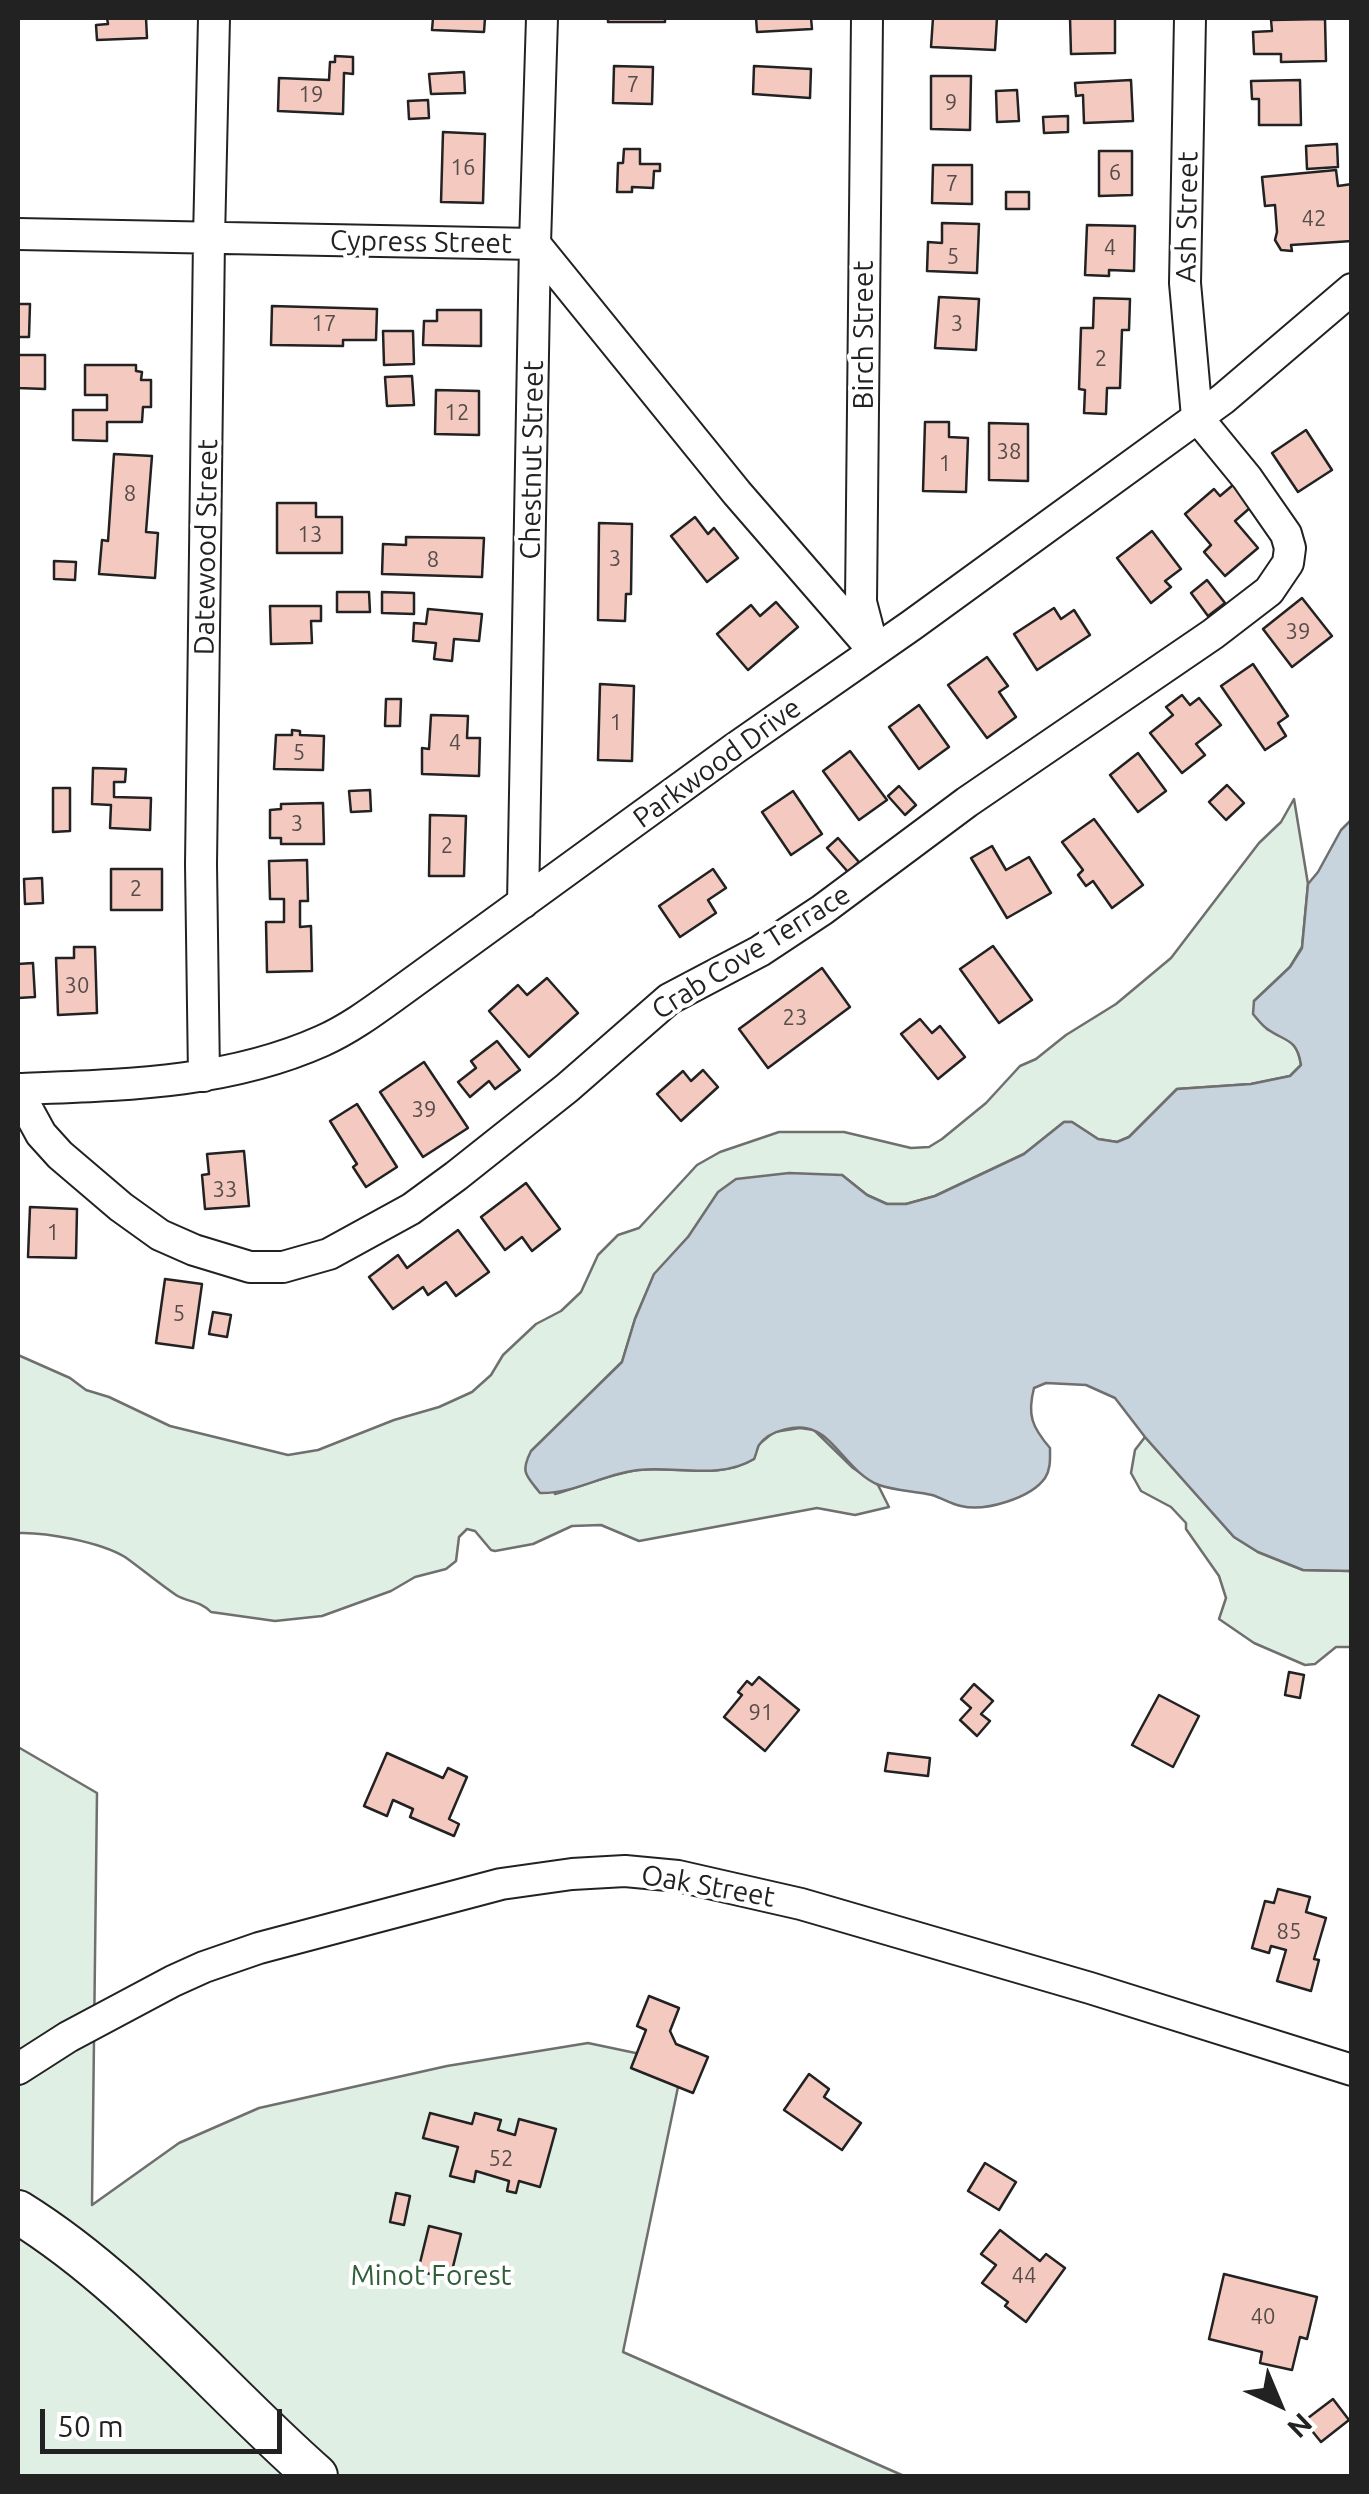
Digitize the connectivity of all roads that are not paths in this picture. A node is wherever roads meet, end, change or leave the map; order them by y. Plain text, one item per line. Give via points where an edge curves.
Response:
1 (214, 18) edge
2 (542, 18) edge
3 (867, 18) edge
4 (1190, 18) edge
5 (18, 234) edge
6 (209, 239) junction
7 (535, 244) junction
8 (1352, 289) edge
9 (1198, 417) junction
10 (874, 652) junction
11 (524, 903) junction
12 (204, 1076) junction
13 (18, 1091) edge
14 (18, 2069) edge
15 (1352, 2070) edge
16 (18, 2212) edge
17 (316, 2476) edge

1 - 6 street, Datewood Street
2 - 7 street, Chestnut Street
3 - 10 street, Birch Street via 861,602
4 - 9 street, Ash Street via 1185,283
5 - 6 street, Cypress Street
6 - 7 street, Cypress Street
6 - 12 street, Datewood Street
7 - 10 street, Cypress Street
7 - 11 street, Chestnut Street
8 - 9 street, Parkwood Drive
9 - 10 street, Parkwood Drive
9 - 13 street, Crab Cove Terrace via 1286,534 1288,564 1269,591 822,910 669,999 471,1164 362,1238 312,1261 269,1268 177,1243 140,1222 60,1154
10 - 11 street, Parkwood Drive
11 - 12 street, Parkwood Drive via 346,1028 270,1060
12 - 13 street, Parkwood Drive
14 - 15 street, Oak Street via 173,1982 259,1948 501,1884 625,1872 802,1904
16 - 17 street via 104,2276

